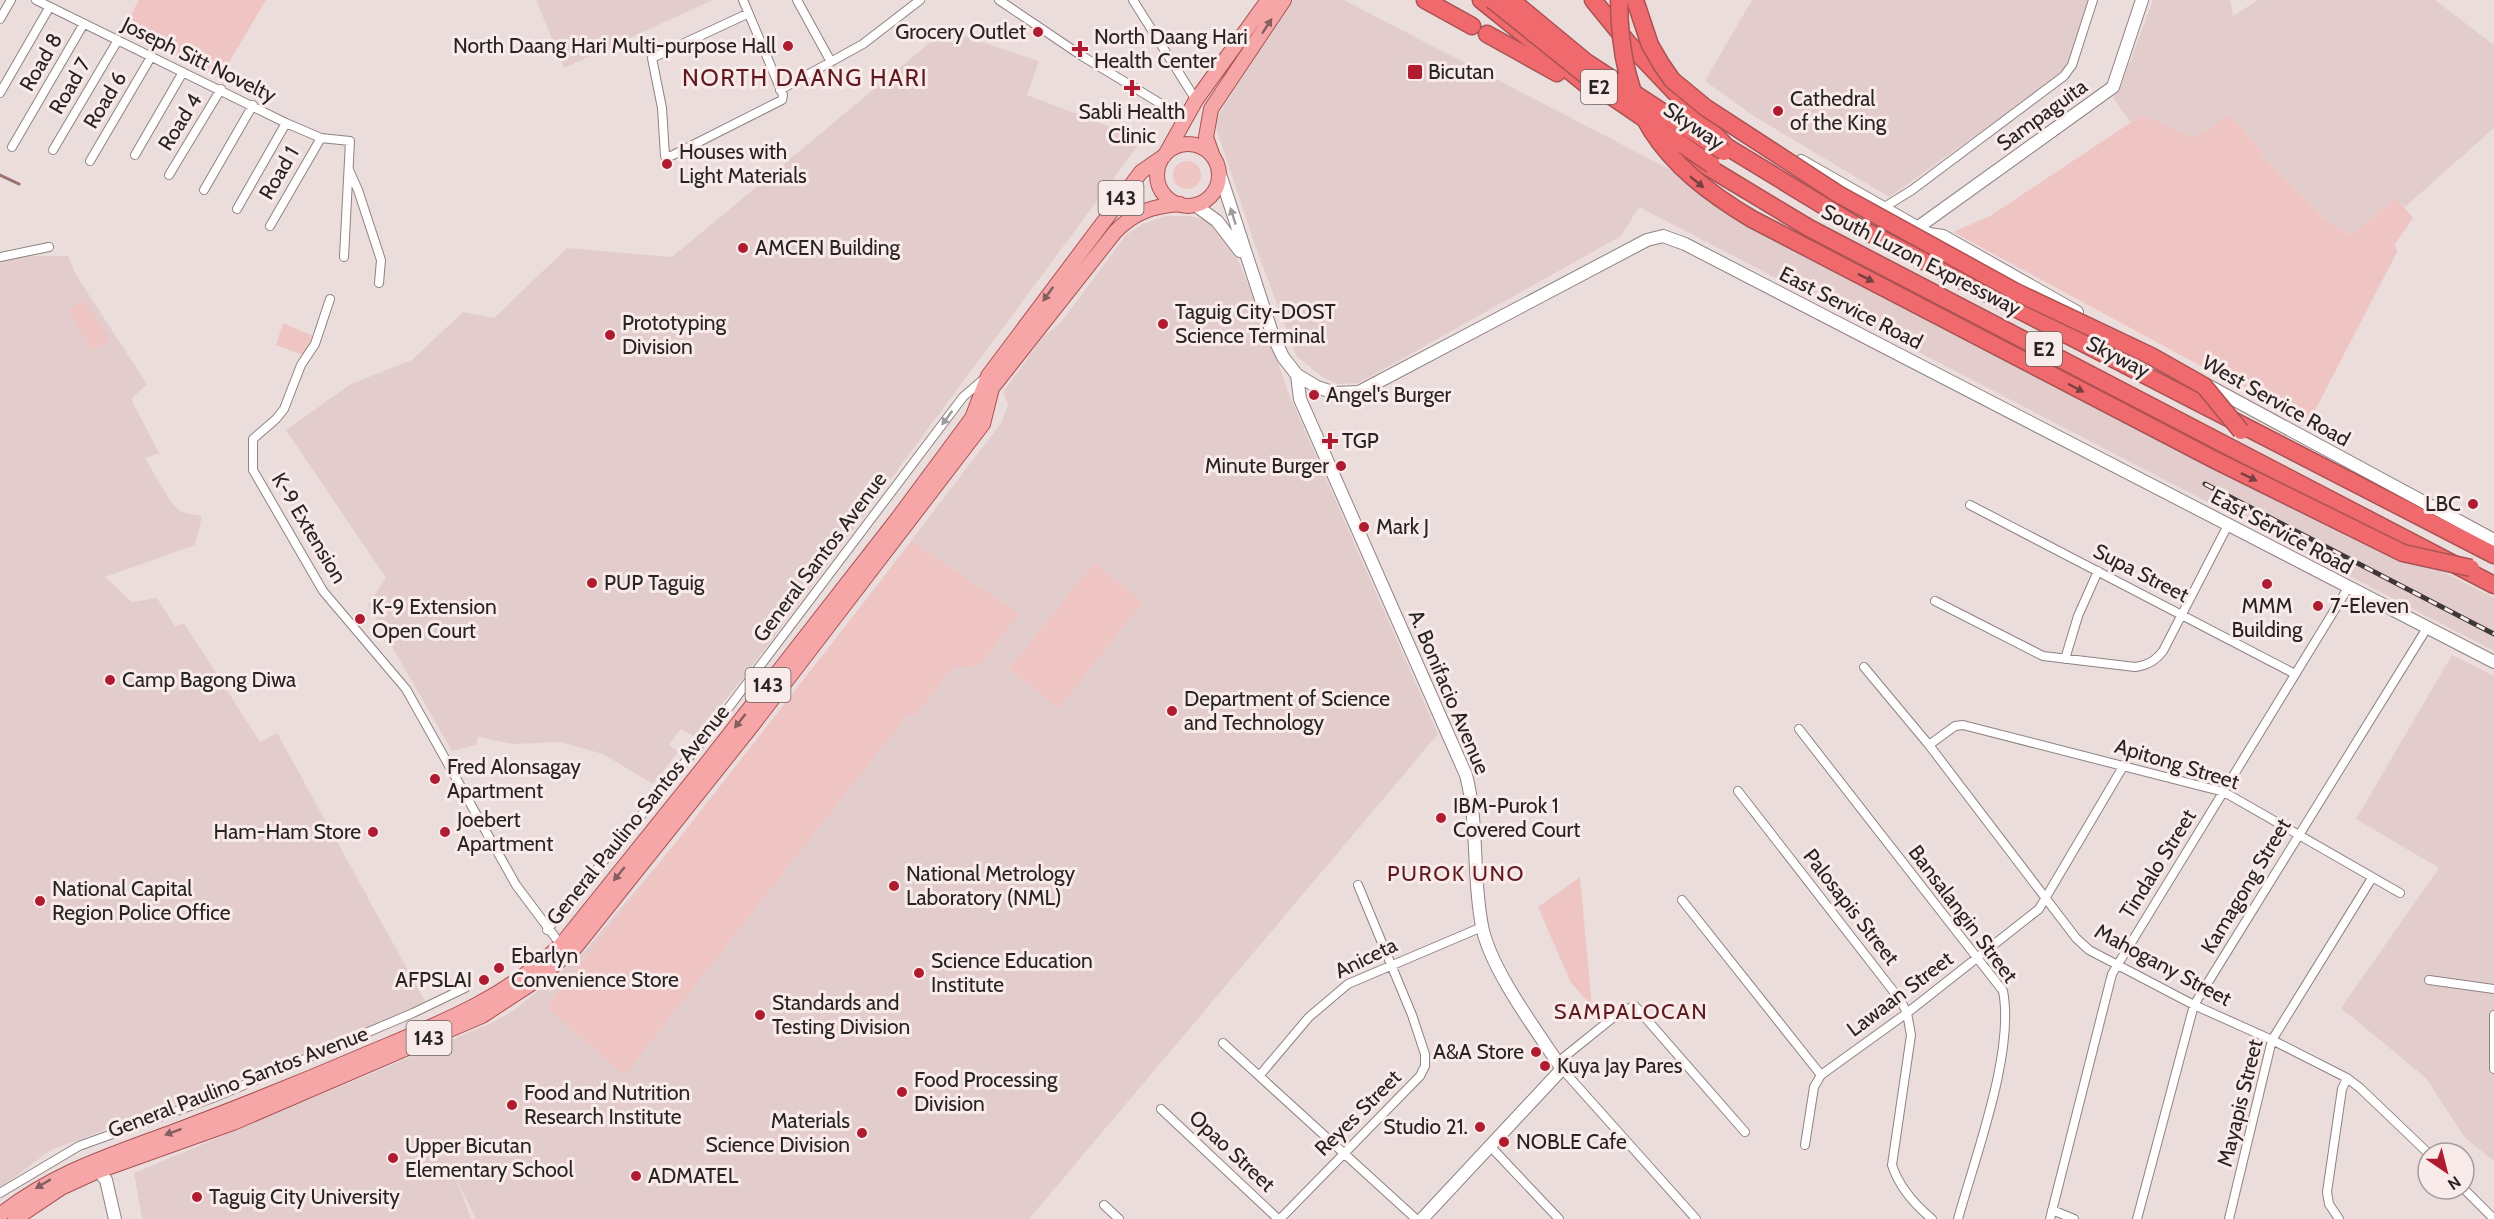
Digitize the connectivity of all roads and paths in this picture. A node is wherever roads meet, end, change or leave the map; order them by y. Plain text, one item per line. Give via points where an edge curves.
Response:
1 (11, 0) edge
2 (36, 0) edge
3 (742, 0) edge
4 (797, 0) edge
5 (920, 0) edge
6 (1000, 0) edge
7 (1133, 0) edge
8 (1268, 0) edge
9 (1284, 0) edge
10 (1425, 0) edge
11 (1481, 0) edge
12 (1492, 0) edge
13 (1510, 0) edge
14 (1519, 0) edge
15 (1593, 0) edge
16 (1629, 0) edge
17 (2093, 0) edge
18 (2142, 0) edge
19 (49, 8) junction
20 (747, 14) junction
21 (0, 19) edge
22 (83, 25) junction
23 (1472, 26) dead end
24 (1487, 34) dead end
25 (118, 40) junction
26 (151, 57) junction
27 (831, 62) junction
28 (183, 72) junction
29 (221, 89) junction
30 (780, 90) junction
31 (0, 93) edge
32 (1603, 97) junction
33 (1196, 100) junction
34 (253, 105) junction
35 (1186, 119) junction
36 (286, 123) junction
37 (321, 138) junction
38 (12, 147) dead end
39 (1726, 147) junction
40 (53, 150) dead end
41 (1166, 154) junction
42 (1212, 154) junction
43 (135, 155) dead end
44 (90, 161) dead end
45 (348, 169) junction
46 (1219, 171) junction
47 (169, 175) dead end
48 (204, 190) dead end
49 (1180, 204) junction
50 (1195, 205) junction
51 (1883, 208) junction
52 (237, 209) dead end
53 (270, 226) dead end
54 (1923, 231) junction
55 (49, 247) dead end
56 (0, 257) edge
57 (344, 257) dead end
58 (1248, 262) junction
59 (379, 283) dead end
60 (330, 299) dead end
61 (1297, 375) junction
62 (988, 376) junction
63 (2241, 430) junction
64 (1970, 505) dead end
65 (2228, 525) junction
66 (2494, 540) edge
67 (2494, 555) edge
68 (2494, 562) edge
69 (2471, 568) junction
70 (2097, 571) junction
71 (2494, 580) edge
72 (2494, 585) edge
73 (2348, 588) junction
74 (1935, 601) dead end
75 (2181, 614) junction
76 (2427, 628) junction
77 (2066, 659) junction
78 (2494, 662) edge
79 (1864, 667) dead end
80 (2295, 674) junction
81 (1799, 729) dead end
82 (1929, 745) junction
83 (2124, 765) junction
84 (1738, 791) dead end
85 (2224, 792) junction
86 (631, 828) junction
87 (2298, 833) junction
88 (646, 840) junction
89 (2372, 878) junction
90 (1358, 885) dead end
91 (2400, 893) dead end
92 (1682, 900) dead end
93 (2046, 900) junction
94 (1482, 927) junction
95 (548, 930) junction
96 (561, 945) junction
97 (1977, 958) junction
98 (1391, 964) junction
99 (2118, 965) junction
100 (2429, 980) dead end
101 (465, 988) dead end
102 (2494, 989) edge
103 (2194, 1005) junction
104 (1907, 1013) junction
105 (2494, 1015) edge
106 (2272, 1040) junction
107 (1223, 1043) dead end
108 (1560, 1066) junction
109 (2494, 1070) edge
110 (1260, 1075) junction
111 (1821, 1076) junction
112 (2347, 1078) junction
113 (1161, 1109) dead end
114 (1745, 1132) dead end
115 (2416, 1142) edge
116 (1805, 1145) dead end
117 (1490, 1146) junction
118 (1344, 1152) junction
119 (95, 1166) junction
120 (0, 1193) edge
121 (2476, 1201) edge
122 (1104, 1205) dead end
123 (2051, 1214) edge
124 (0, 1215) edge
125 (1690, 1217) edge
126 (15, 1219) edge
127 (115, 1219) edge
128 (1119, 1219) edge
129 (1279, 1219) edge
130 (1416, 1219) edge
131 (1422, 1219) edge
132 (1559, 1219) edge
133 (1932, 1219) edge
134 (1958, 1219) edge
135 (2074, 1219) edge
136 (2137, 1219) edge
137 (2229, 1219) edge
138 (2339, 1219) edge
139 (2494, 1219) edge

1 - 21 street
2 - 19 street, Joseph Sitt Novelty
3 - 20 street
4 - 27 street
5 - 27 street via 886,28
6 - 35 street
7 - 33 street
8 - 33 main road, General Paulino Santos Avenue / 143
42 -> 9 main road via 1206,137 1211,109
10 - 23 highway
11 - 32 highway, South Luzon Expressway / E2
12 - 69 highway, Skyway / E2, bridge via 1614,98 1712,165 1811,224
13 - 63 highway, Skyway / E2, bridge via 1586,62 1818,210
14 - 39 highway, South Luzon Expressway / E2 via 1590,58
15 - 39 highway
16 - 51 main road, West Service Road via 1664,61 1698,95 1795,158
16 - 63 highway, bridge via 1672,80 1706,108 1838,194 2016,292 2151,356 2204,386
16 -> 69 highway, bridge via 1624,57 1637,105 1647,125 1685,173 1716,197 2215,460 2403,552
17 - 51 street via 2072,65 2064,76
18 - 54 main road, Sampaguita via 2113,87
19 - 22 street, Joseph Sitt Novelty
19 - 31 street
20 - 30 street
20 - 30 street via 652,58 662,108 665,156 782,100
22 - 25 street, Joseph Sitt Novelty
22 - 38 street, Road 8
24 - 32 highway
25 - 26 street, Joseph Sitt Novelty
25 - 40 street, Road 7
26 - 28 street, Joseph Sitt Novelty
26 - 44 street, Road 6
27 - 30 street
28 - 29 street, Joseph Sitt Novelty
28 - 43 street
29 - 34 street, Joseph Sitt Novelty
29 - 47 street, Road 4
32 - 72 highway, South Luzon Expressway / E2 via 1710,170 1809,228
33 - 35 main road, General Paulino Santos Avenue / 143
34 - 36 street, Joseph Sitt Novelty
34 - 48 street
35 - 41 main road, General Paulino Santos Avenue / 143
36 - 37 street, Joseph Sitt Novelty
36 - 52 street
37 - 45 street, Joseph Sitt Novelty via 350,141
37 - 53 street, Road 1
39 - 67 highway, South Luzon Expressway / E2 via 1860,228
41 - 42 main road, 143 via 1183,144 1194,144
41 - 49 main road, 143 via 1157,173 1158,183 1163,193
41 -> 62 main road, General Paulino Santos Avenue / 143 via 1141,172
42 - 46 main road
45 - 57 street
45 - 59 street via 381,260
46 - 50 main road via 1214,191
58 -> 46 main road, East Service Road
49 - 50 main road, 143
49 - 119 main road, General Paulino Santos Avenue / 143 via 1140,212 1115,232 992,388 982,424 751,727 575,948 554,968 482,1016 233,1123
50 - 58 main road, East Service Road via 1224,229
51 - 54 main road, West Service Road
54 - 66 main road, West Service Road via 1942,236 2306,440
55 - 56 street
58 - 61 main road, East Service Road via 1278,348
60 - 95 street, K-9 Extension via 315,344 301,365 284,409 253,439 253,470 323,591 406,689 516,885
61 - 65 main road, East Service Road via 1335,393 1359,392 1647,240 1663,236 1686,244
61 - 94 main road, A. Bonifacio Avenue via 1300,399 1466,775
62 -> 86 street, General Santos Avenue via 963,397 717,723
62 -> 88 main road, General Paulino Santos Avenue / 143 via 972,418
63 - 68 highway, Skyway / E2
64 - 70 street, Supa Street
65 - 73 main road, East Service Road
65 - 75 street
69 - 71 highway, Skyway / E2
70 - 75 street, Supa Street
70 - 77 street
73 - 76 main road, East Service Road
73 - 80 street, Tindalo Street
74 - 77 street via 2030,651
75 - 77 street via 2163,651 2146,665
75 - 80 street, Supa Street
76 - 78 main road, East Service Road
76 - 87 street, Kamagong Street
79 - 82 street, Mahogany Street
80 - 85 street, Tindalo Street
81 - 97 street, Bansalangin Street
82 - 83 street, Apitong Street via 1955,726 1963,725
82 - 93 street, Mahogany Street
83 - 85 street, Apitong Street
83 - 93 street, Lawaan Street
84 - 104 street, Palosapis Street
85 - 87 street, Apitong Street
85 - 99 street, Tindalo Street
86 - 88 street
86 - 95 street, General Santos Avenue
87 - 89 street, Apitong Street
87 - 103 street, Kamagong Street
88 -> 96 main road, General Paulino Santos Avenue / 143
89 - 91 street, Apitong Street
89 - 106 street, Mayapis Street
90 - 98 street, Reyes Street
92 - 111 street
93 - 97 street, Lawaan Street
93 - 99 street, Mahogany Street via 2089,950
94 - 98 street, Aniceta
94 - 108 main road, A. Bonifacio Avenue via 1507,981
95 - 96 street, K-9 Extension
96 -> 119 main road, General Paulino Santos Avenue / 143 via 525,975 465,1013
97 - 104 street, Lawaan Street
97 - 134 street, Bansalangin Street via 2003,991 2003,1050
98 - 110 street, Aniceta via 1337,992 1309,1017
98 - 118 street, Reyes Street via 1425,1054 1425,1066 1420,1076
99 - 103 street, Mahogany Street
99 - 123 street, Tindalo Street via 2112,974
100 - 102 street
101 - 120 street via 218,1096 79,1146
103 - 106 street, Mahogany Street
103 - 136 street, Kamagong Street
104 - 111 street, Lawaan Street
104 - 133 street, Palosapis Street via 1911,1035 1892,1165 1896,1179
105 - 109 street
106 - 112 street, Mahogany Street
106 - 137 street, Mayapis Street
107 - 110 street
108 - 114 street via 1620,1012 1635,1006
108 - 117 main road
108 - 125 street
110 - 118 street
111 - 116 street via 1814,1087
112 - 115 street, Mahogany Street
112 - 138 street via 2342,1089 2327,1192
113 - 129 street, Opao Street
117 - 131 main road
117 - 132 street
118 - 129 street, Reyes Street
118 - 130 street
119 -> 124 main road, General Paulino Santos Avenue / 143 via 58,1175
119 - 126 main road, General Paulino Santos Avenue / 143
119 - 127 main road via 106,1180
121 - 139 street
122 - 128 street
123 - 135 street

